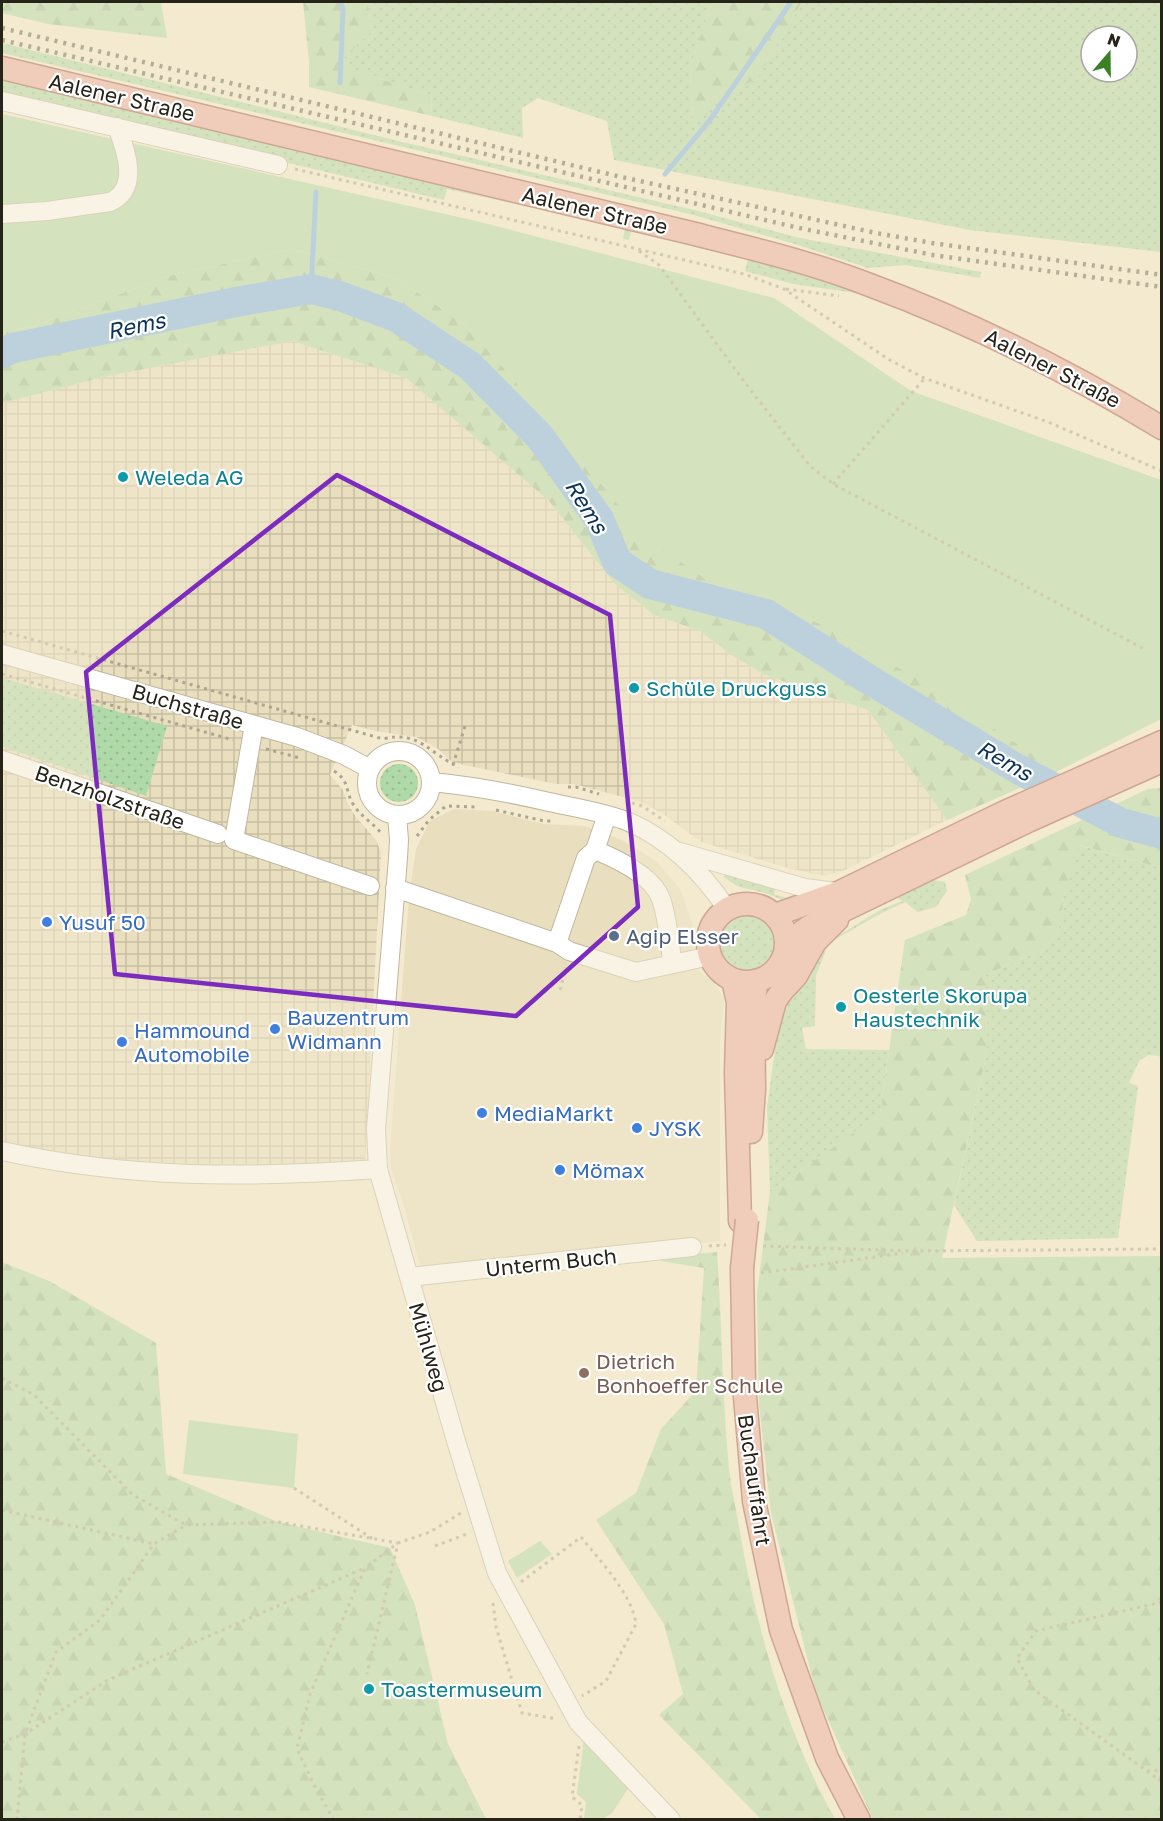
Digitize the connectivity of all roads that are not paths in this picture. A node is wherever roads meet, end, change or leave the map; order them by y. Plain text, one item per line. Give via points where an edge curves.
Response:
1 (2, 69) edge
2 (2, 101) edge
3 (117, 127) junction
4 (278, 165) road end
5 (2, 214) edge
6 (1161, 428) edge
7 (2, 654) edge
8 (254, 725) junction
9 (1161, 742) edge
10 (2, 760) edge
11 (1161, 761) edge
12 (370, 769) junction
13 (1161, 771) edge
14 (1116, 774) junction
15 (432, 782) junction
16 (607, 815) junction
17 (397, 816) junction
18 (218, 834) dead end
19 (595, 850) junction
20 (676, 850) junction
21 (370, 886) dead end
22 (395, 888) junction
23 (845, 900) junction
24 (727, 909) junction
25 (775, 915) junction
26 (563, 947) junction
27 (787, 948) junction
28 (710, 956) junction
29 (673, 964) junction
30 (733, 980) junction
31 (757, 981) junction
32 (753, 1089) junction
33 (2, 1150) edge
34 (378, 1169) junction
35 (743, 1221) junction
36 (692, 1247) dead end
37 (409, 1277) junction
38 (671, 1820) edge
39 (859, 1820) edge

1 - 6 main road, Aalener Straße via 692,233 865,283 956,319 1098,389
2 - 3 street, Aalener Straße
3 - 4 street, Aalener Straße
3 - 5 street via 125,148 129,179 118,198 47,211
7 - 8 street, Buchstraße
8 - 12 street, Buchstraße via 297,737
8 - 21 street via 234,840
9 - 14 main road
10 - 18 street, Benzholzstraße
11 - 14 main road
12 - 15 street via 381,756 406,751 422,759
12 - 17 street via 367,790 371,800 378,808
13 - 14 main road
14 - 23 main road via 1028,821
14 - 23 main road via 1005,812
15 - 16 street via 497,791
15 - 17 street via 431,793 418,810
16 - 19 street
16 - 20 street via 628,822
17 - 22 street, Mühlweg
19 - 26 street via 586,858
19 - 29 street via 633,869 661,898
20 - 23 street
20 - 24 street
22 - 26 street
22 - 34 street, Mühlweg via 376,1129
23 - 25 main road
23 - 27 main road via 799,934
23 - 32 main road via 796,976 775,1001
24 - 25 main road via 752,904
24 - 28 main road via 712,924
25 - 27 main road via 785,930
26 - 29 street via 636,972
27 - 31 main road via 777,969
28 - 29 street
28 - 30 main road via 715,966
30 - 31 main road
30 - 35 main road via 738,1002 736,1072
31 - 32 main road via 753,1002
32 - 35 main road
33 - 34 street via 84,1166 179,1174 241,1176
34 - 37 street, Mühlweg
35 - 39 main road, Buchauffahrt, bridge via 744,1385 754,1501 781,1630 827,1758
36 - 37 street, Unterm Buch
37 - 38 street, Mühlweg via 497,1573 580,1724

